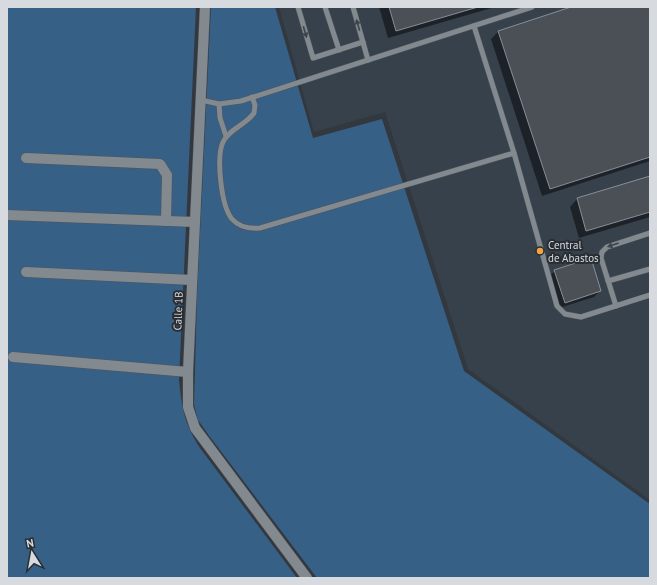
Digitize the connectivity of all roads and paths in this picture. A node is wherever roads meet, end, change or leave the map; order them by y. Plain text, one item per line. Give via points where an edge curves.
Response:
1 (205, 7) edge
2 (298, 7) edge
3 (325, 7) edge
4 (353, 7) edge
5 (532, 7) edge
6 (474, 26) junction
7 (363, 42) junction
8 (339, 50) junction
9 (368, 60) junction
10 (252, 98) junction
11 (201, 100) junction
12 (218, 104) junction
13 (226, 136) junction
14 (514, 152) junction
15 (26, 158) dead end
16 (7, 215) edge
17 (166, 221) junction
18 (194, 222) junction
19 (650, 233) edge
20 (650, 269) edge
21 (26, 272) dead end
22 (192, 280) junction
23 (608, 281) junction
24 (650, 295) edge
25 (616, 306) junction
26 (13, 357) dead end
27 (188, 372) junction
28 (308, 578) edge

1 - 11 street, Calle 1B
2 -> 8 lane via 312,58
3 - 8 lane
7 -> 4 lane
5 - 6 lane
6 - 9 lane
6 - 14 lane
7 - 8 lane
7 - 9 lane
9 - 10 lane
10 - 12 lane
10 - 13 lane via 255,109 252,117
11 - 12 lane
11 - 18 street, Calle 1B
12 - 13 lane
13 - 14 lane via 221,148 219,166 226,208 232,220 248,228 260,228
14 - 25 lane via 557,306 565,314 581,317
15 - 17 street via 160,164 167,175
16 - 17 street
17 - 18 street
18 - 22 street, Calle 1B
19 -> 23 lane via 607,247 602,252 601,258
20 - 23 lane
21 - 22 street
22 - 27 street, Calle 1B
23 - 25 lane
24 - 25 lane
26 - 27 street
27 - 28 street, Calle 1B via 188,407 195,428

